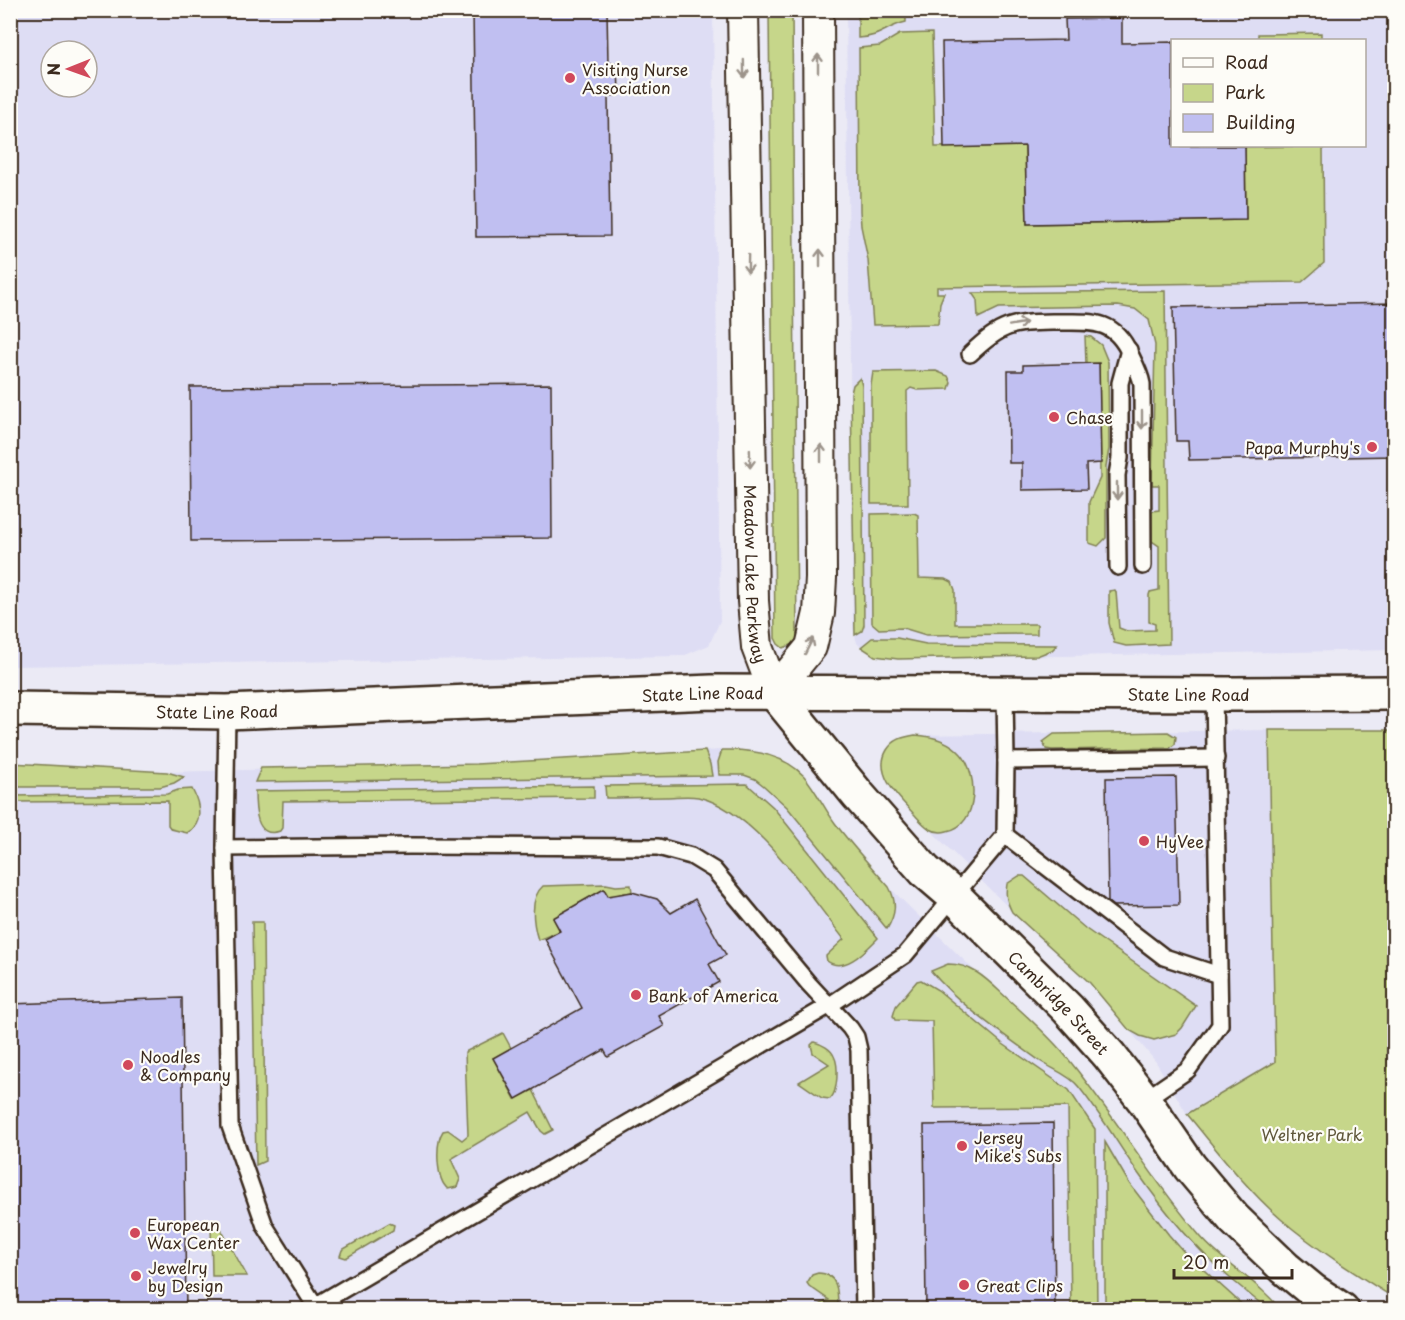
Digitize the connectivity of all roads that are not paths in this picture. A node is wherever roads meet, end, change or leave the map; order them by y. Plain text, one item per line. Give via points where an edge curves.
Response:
1 (743, 10) edge
2 (818, 10) edge
3 (1129, 350) junction
4 (970, 354) dead end
5 (1143, 566) dead end
6 (1118, 567) dead end
7 (774, 692) junction
8 (1395, 693) edge
9 (1005, 694) junction
10 (1214, 694) junction
11 (10, 710) edge
12 (227, 712) junction
13 (1215, 758) junction
14 (1006, 761) junction
15 (1005, 835) junction
16 (225, 848) junction
17 (953, 895) junction
18 (1219, 975) junction
19 (830, 1005) junction
20 (1144, 1100) junction
21 (317, 1308) edge
22 (864, 1310) edge
23 (1342, 1310) edge

1 -> 7 street, Meadow Lake Parkway via 753,601 758,647
7 -> 2 street, Meadow Lake Parkway via 811,648 819,614
4 -> 3 lane via 991,333 1024,323 1097,322 1117,332
3 -> 5 lane via 1142,384
3 -> 6 lane via 1120,383
7 - 9 main road, State Line Road
7 - 12 main road, State Line Road
7 - 17 main road, Cambridge Street via 925,871
8 - 10 main road, State Line Road
9 - 10 main road, State Line Road
9 - 14 lane
10 - 13 lane
11 - 12 main road, State Line Road
12 - 16 lane
13 - 14 lane
13 - 18 lane
14 - 15 lane
15 - 17 lane
15 - 18 lane via 1164,957
16 - 19 lane via 672,849 714,870
16 - 21 lane via 230,1126 265,1226
17 - 19 lane via 905,955
17 - 20 main road, Cambridge Street via 1068,1009
18 - 20 lane via 1220,1025 1188,1070
19 - 21 lane
19 - 22 lane via 856,1036 859,1050
20 - 23 main road, Cambridge Street via 1190,1167 1234,1219 1285,1268

